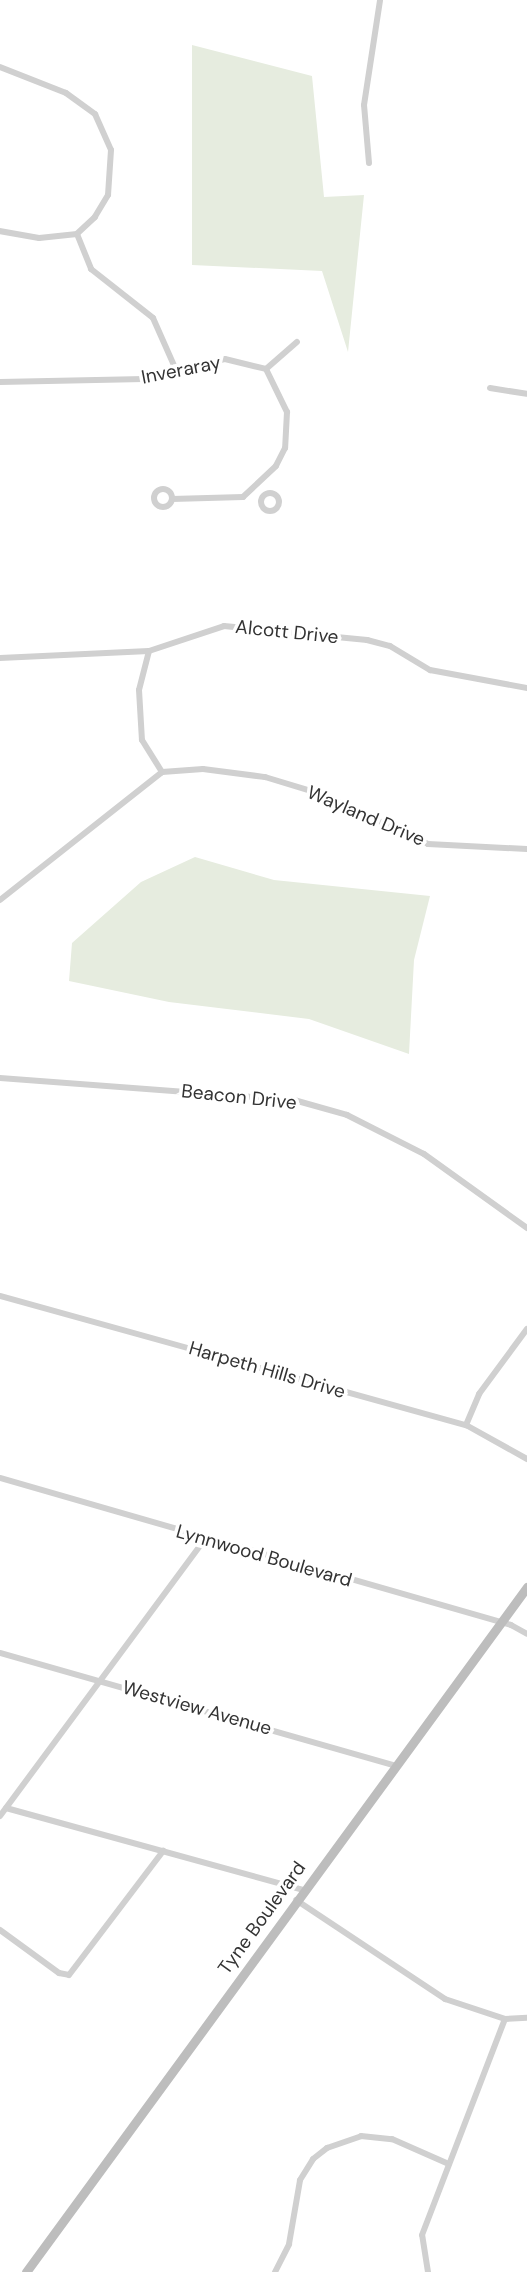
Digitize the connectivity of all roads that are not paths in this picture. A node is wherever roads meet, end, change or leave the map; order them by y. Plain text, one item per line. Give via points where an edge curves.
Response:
1 (380, 0) edge
2 (0, 67) edge
3 (369, 163) dead end
4 (0, 231) edge
5 (76, 234) junction
6 (297, 342) dead end
7 (266, 369) junction
8 (176, 370) junction
9 (0, 382) edge
10 (490, 388) dead end
11 (527, 394) edge
12 (257, 486) junction
13 (265, 495) dead end
14 (172, 499) dead end
15 (149, 651) junction
16 (0, 658) edge
17 (527, 688) edge
18 (162, 772) junction
19 (527, 849) edge
20 (0, 900) edge
21 (0, 1078) edge
22 (527, 1228) edge
23 (0, 1296) edge
24 (527, 1329) edge
25 (466, 1425) junction
26 (527, 1459) edge
27 (0, 1478) edge
28 (205, 1539) junction
29 (527, 1587) edge
30 (499, 1623) junction
31 (527, 1634) edge
32 (0, 1653) edge
33 (99, 1680) junction
34 (393, 1765) junction
35 (6, 1808) junction
36 (0, 1816) edge
37 (163, 1851) junction
38 (304, 1890) junction
39 (296, 1900) junction
40 (0, 1930) edge
41 (527, 2018) edge
42 (505, 2019) junction
43 (449, 2164) junction
44 (26, 2272) edge
45 (275, 2272) edge
46 (428, 2272) edge

1 - 3 street via 364,105
2 - 5 street via 66,93 95,114 106,138 111,150 108,195 95,217
4 - 5 street via 39,237
5 - 8 street via 91,269 153,318
6 - 7 street
7 - 8 street, Inveraray via 225,359
7 - 12 street via 287,412 285,448
8 - 9 street, Inveraray via 144,379
10 - 11 street
12 - 13 street
12 - 14 street via 243,497 226,501
15 - 16 street, Alcott Drive
15 - 17 street, Alcott Drive via 218,627 255,628 367,640 390,646 430,670
15 - 18 street via 139,690 142,740
18 - 19 street, Wayland Drive via 203,769 265,776 321,794 428,844
18 - 20 street
21 - 22 street, Beacon Drive via 288,1098 348,1116 424,1154
23 - 25 street, Harpeth Hills Drive
24 - 25 street via 479,1394
25 - 26 street, Harpeth Hills Drive
27 - 28 street, Lynnwood Boulevard
28 - 30 street, Lynnwood Boulevard
28 - 33 street
29 - 30 street, Tyne Boulevard
30 - 31 street, Lynnwood Boulevard
30 - 34 street, Tyne Boulevard
32 - 33 street, Westview Avenue
33 - 34 street, Westview Avenue
33 - 35 street
34 - 38 street, Tyne Boulevard
35 - 36 street
35 - 37 street
37 - 38 street
37 - 40 street via 69,1975 59,1973
38 - 39 street, Tyne Boulevard
39 - 42 street via 445,1999
39 - 44 street, Tyne Boulevard
41 - 42 street
42 - 43 street
43 - 45 street via 393,2139 361,2136 327,2148 313,2159 300,2180 289,2244
43 - 46 street via 422,2235

